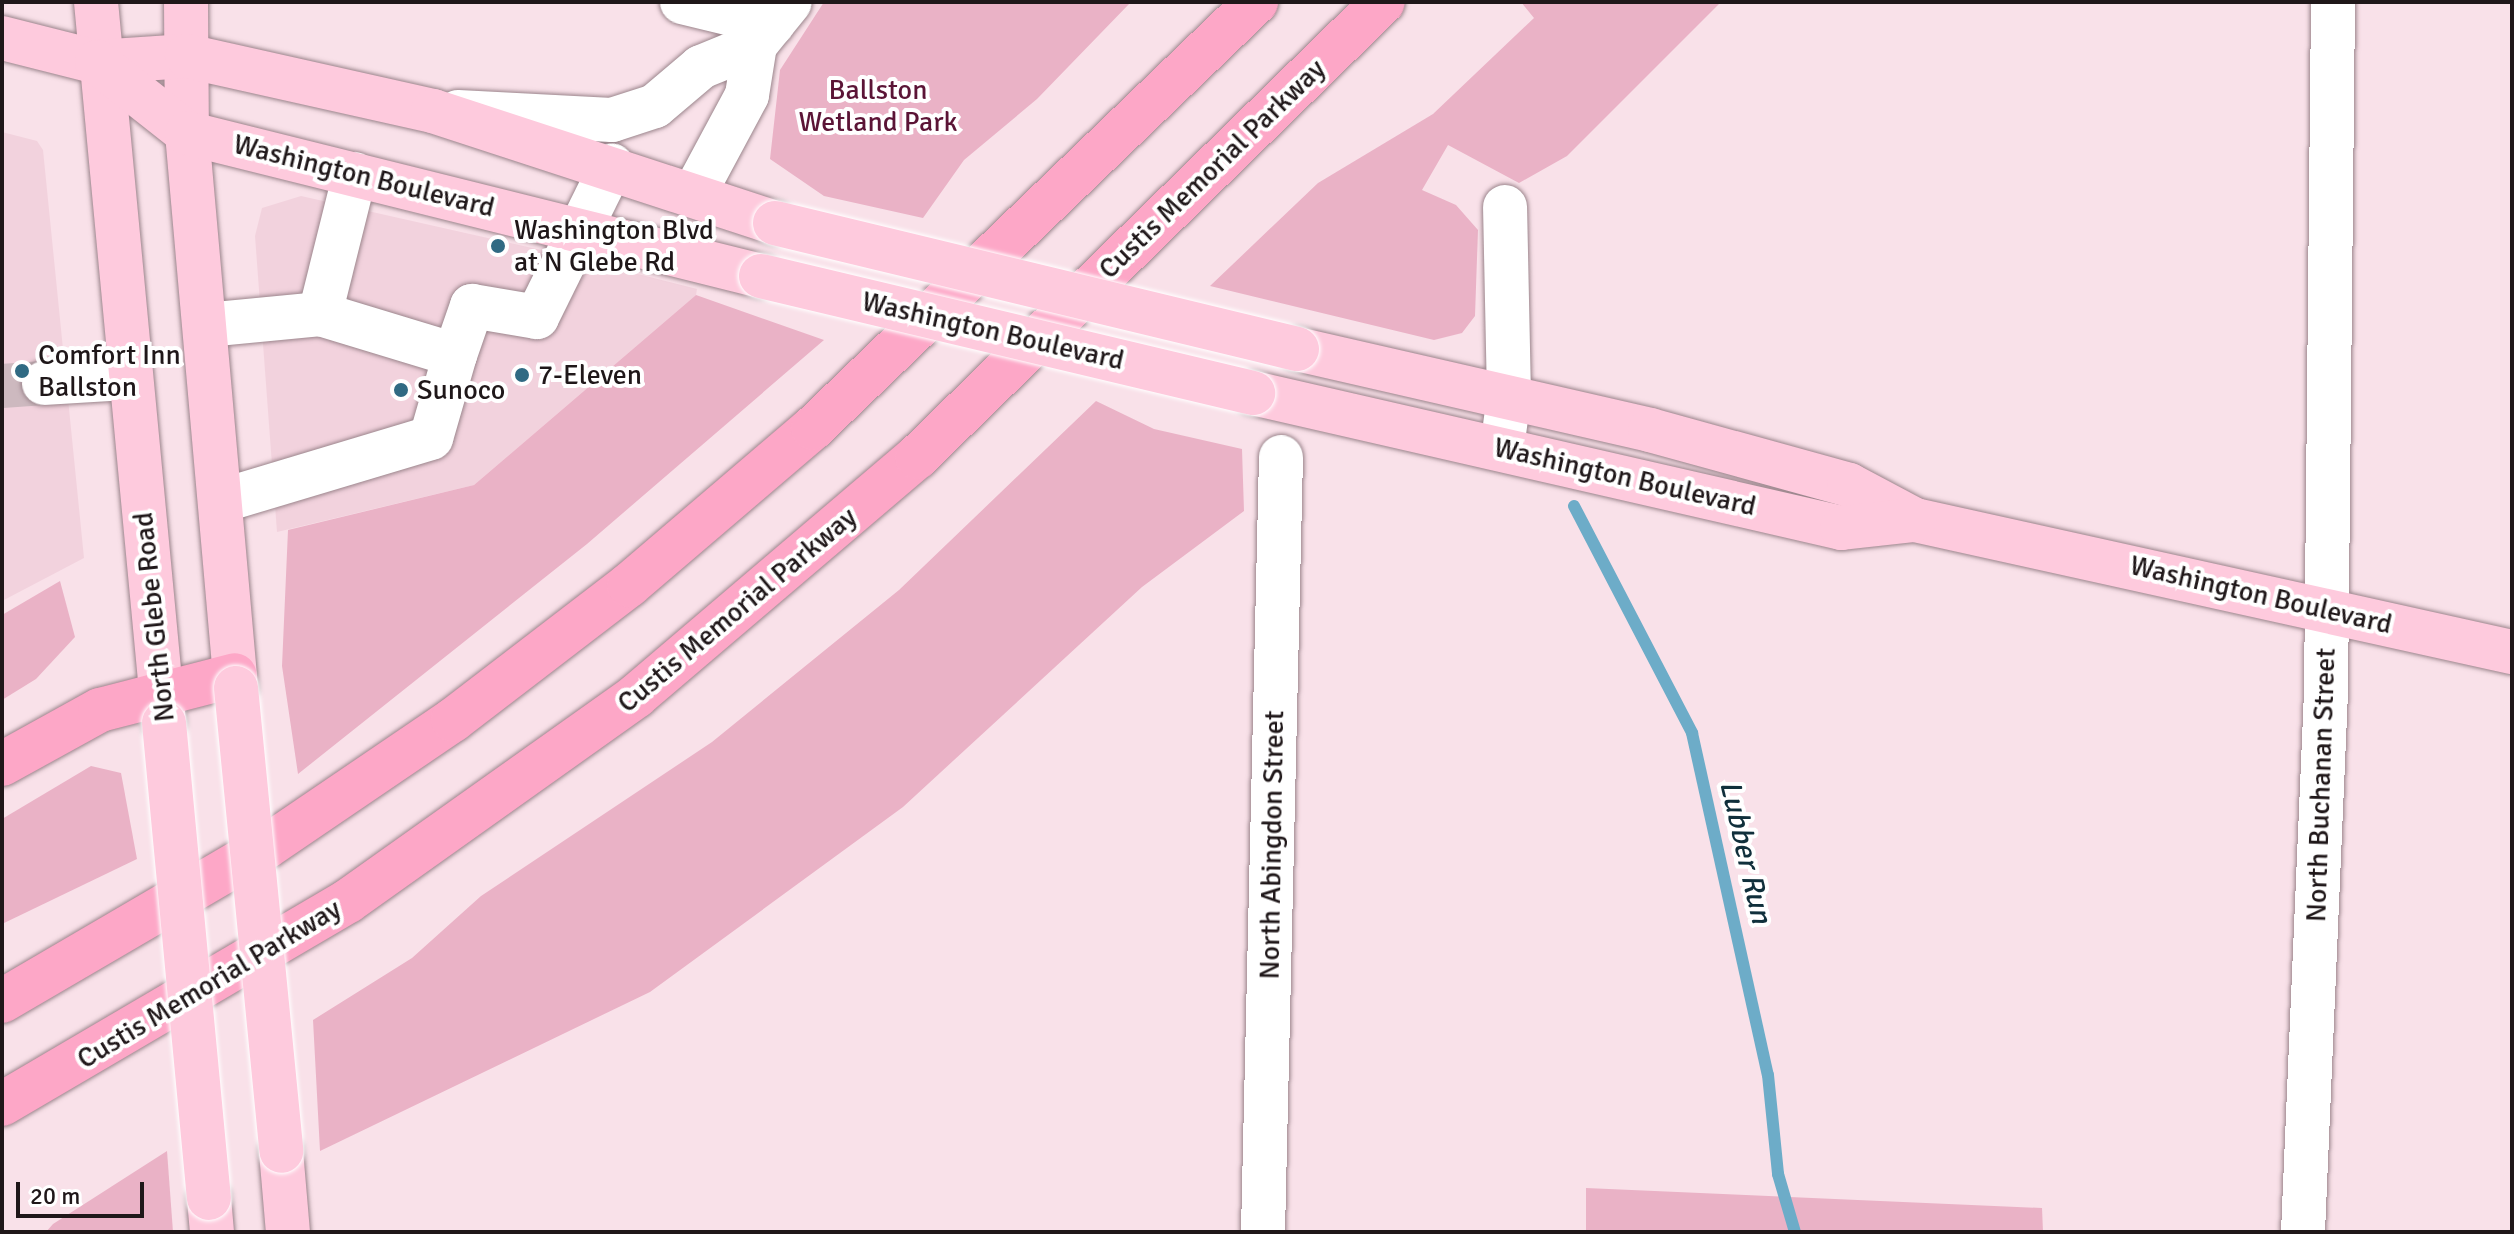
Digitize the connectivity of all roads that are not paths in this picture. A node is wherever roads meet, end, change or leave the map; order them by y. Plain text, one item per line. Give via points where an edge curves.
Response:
1 (96, 2) edge
2 (186, 2) edge
3 (682, 2) edge
4 (1256, 2) edge
5 (1383, 2) edge
6 (2333, 2) edge
7 (772, 24) edge
8 (2, 38) edge
9 (187, 56) junction
10 (97, 62) junction
11 (433, 111) junction
12 (187, 133) junction
13 (612, 165) junction
14 (355, 174) junction
15 (694, 194) junction
16 (1505, 207) dead end
17 (575, 228) junction
18 (320, 314) junction
19 (206, 325) junction
20 (455, 355) junction
21 (129, 378) junction
22 (44, 383) tunnel mouth
23 (1509, 396) junction
24 (1502, 448) junction
25 (1281, 457) dead end
26 (221, 501) junction
27 (1915, 520) junction
28 (2326, 609) junction
29 (2512, 652) edge
30 (235, 681) junction
31 (164, 706) junction
32 (2, 764) edge
33 (2, 1001) edge
34 (2, 1104) edge
35 (210, 1215) edge
36 (288, 1232) edge
37 (1263, 1232) edge
38 (2303, 1232) edge

1 - 10 main road, North Glebe Road
2 - 9 main road
3 - 7 street
4 - 33 highway via 813,428 629,585 453,720 266,847
5 - 34 highway, Custis Memorial Parkway via 917,457 636,696 348,901
6 - 28 street, North Buchanan Street
7 - 11 street via 701,67 655,106 612,120
7 - 15 street via 747,95
8 - 10 main road, Washington Boulevard
9 - 10 main road, Washington Boulevard
9 - 11 main road, Washington Boulevard
9 - 12 main road
10 - 12 main road, Washington Boulevard
10 - 21 main road, North Glebe Road
11 - 13 main road, Washington Boulevard
12 - 14 main road, Washington Boulevard
12 - 19 main road
13 - 15 main road, Washington Boulevard
13 - 17 street
14 - 17 main road, Washington Boulevard
14 - 18 street
15 - 23 main road, Washington Boulevard, bridge via 775,223
16 - 23 street
17 - 20 street via 537,317 472,306
17 - 24 main road, Washington Boulevard, bridge
18 - 19 street
18 - 20 street
19 - 26 main road
20 - 26 street via 431,438
21 - 22 street
21 - 31 main road, North Glebe Road
23 - 24 street
23 - 27 main road, Washington Boulevard via 1849,485
24 - 27 main road, Washington Boulevard via 1842,528
25 - 37 street, North Abingdon Street
26 - 30 main road
27 - 28 main road, Washington Boulevard
28 - 29 main road, Washington Boulevard
28 - 38 street, North Buchanan Street
30 - 31 highway
30 - 36 main road, bridge
31 - 32 highway via 100,710
31 - 35 main road, North Glebe Road, bridge

